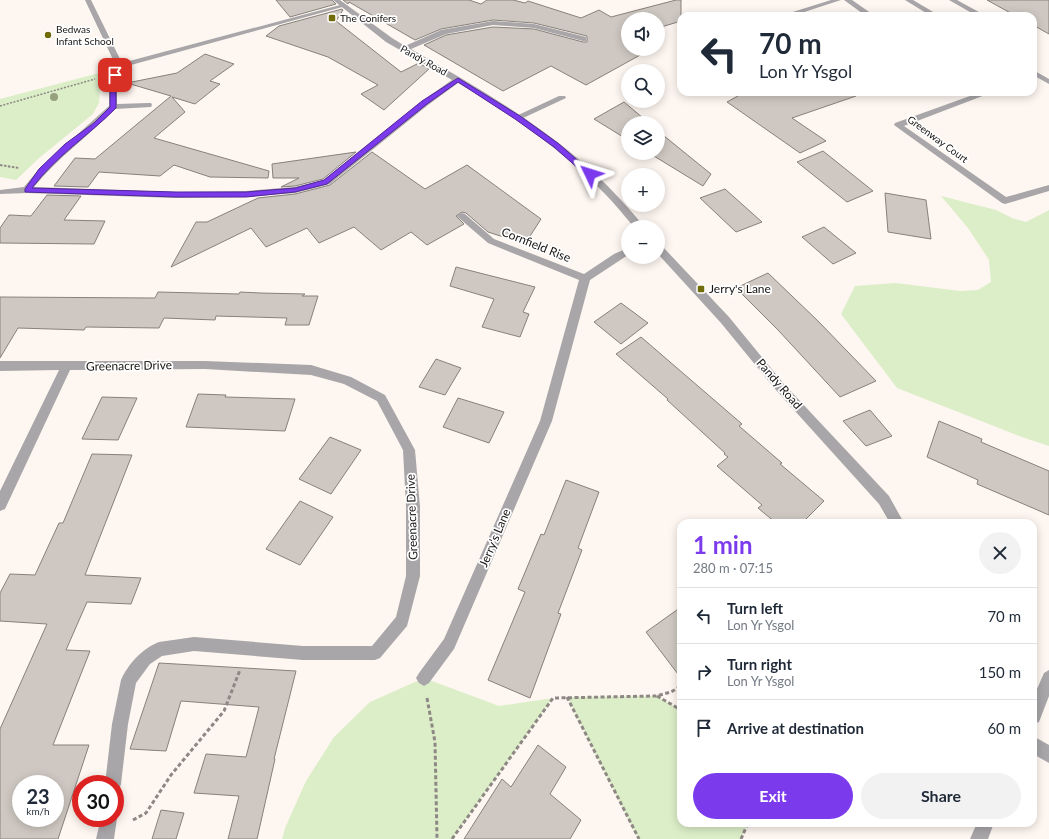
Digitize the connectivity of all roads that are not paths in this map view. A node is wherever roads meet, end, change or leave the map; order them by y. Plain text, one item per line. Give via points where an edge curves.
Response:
1 (88, 0) edge
2 (838, 0) edge
3 (847, 0) edge
4 (908, 0) edge
5 (952, 0) edge
6 (339, 3) edge
7 (798, 12) edge
8 (866, 12) edge
9 (929, 12) edge
10 (974, 12) edge
11 (583, 39) dead end
12 (405, 49) junction
13 (120, 66) junction
14 (1037, 75) edge
15 (458, 79) junction
16 (1049, 82) edge
17 (978, 96) edge
18 (562, 98) dead end
19 (148, 105) dead end
20 (113, 107) junction
21 (518, 117) junction
22 (1049, 188) edge
23 (27, 190) junction
24 (2, 192) dead end
25 (462, 216) dead end
26 (633, 220) edge
27 (621, 254) edge
28 (665, 256) edge
29 (585, 278) junction
30 (0, 366) edge
31 (66, 367) junction
32 (0, 505) edge
33 (894, 519) edge
34 (424, 678) road end
35 (1049, 678) edge
36 (1037, 706) edge
37 (1037, 747) edge
38 (1049, 755) edge
39 (114, 775) edge
40 (984, 827) edge
41 (979, 839) edge

1 - 13 street
2 - 7 street
3 - 8 street
4 - 9 street
5 - 10 street
6 - 12 street, Pandy Road via 388,40
6 - 13 street
11 - 12 street via 534,26 493,23 444,32
12 - 15 street, Pandy Road
13 - 20 street via 113,82
14 - 16 street
15 - 21 street, Pandy Road
15 - 23 street via 327,182 295,190 246,194 176,195
17 - 22 street, Greenway Court via 898,125 1005,201
18 - 21 street
19 - 20 street
20 - 23 street via 42,171
21 - 26 street, Pandy Road via 601,184
23 - 24 street
25 - 29 street, Cornfield Rise via 491,241
27 - 29 street
28 - 33 street, Pandy Road via 725,320 780,387 884,500
29 - 34 street, Jerry's Lane via 546,421 449,644
30 - 31 street, Greenacre Drive
31 - 32 street
31 - 39 street, Greenacre Drive via 205,365 311,370 347,380 382,398 409,450 413,507 413,576 402,621 375,653 303,653 194,644 159,649 145,659 129,680 120,724
35 - 36 street
37 - 38 street
40 - 41 street

